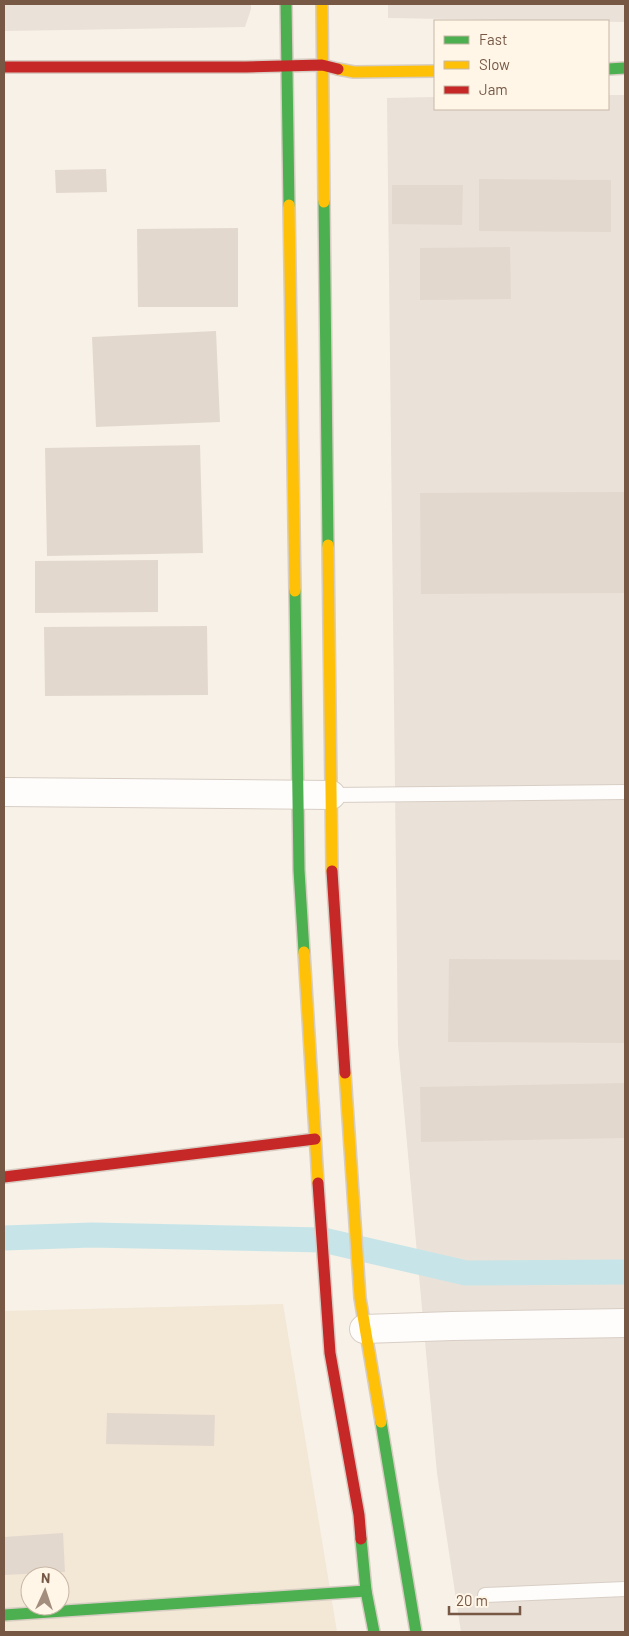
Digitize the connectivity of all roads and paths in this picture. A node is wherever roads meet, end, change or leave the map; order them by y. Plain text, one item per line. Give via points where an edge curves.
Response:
1 (286, 4) edge
2 (322, 4) edge
3 (322, 65) junction
4 (4, 67) edge
5 (287, 67) junction
6 (609, 68) edge
7 (625, 68) edge
8 (434, 71) edge
9 (4, 792) edge
10 (625, 792) edge
11 (331, 795) junction
12 (298, 796) junction
13 (315, 1140) junction
14 (4, 1178) edge
15 (625, 1323) edge
16 (364, 1329) junction
17 (625, 1589) edge
18 (366, 1591) junction
19 (485, 1595) dead end
20 (4, 1615) edge
21 (374, 1632) edge
22 (416, 1632) edge

1 - 5 street
2 - 3 street
3 - 5 street
3 - 8 street via 354,72
3 - 11 street
4 - 5 street
5 - 12 street
6 - 7 street
9 - 12 street
10 - 11 lane
11 - 12 street
11 - 16 street via 332,877
12 - 13 street via 299,870
13 - 14 street
13 - 18 street via 330,1353 359,1515
15 - 16 street
16 - 22 street
17 - 19 lane
18 - 20 street
18 - 21 street

